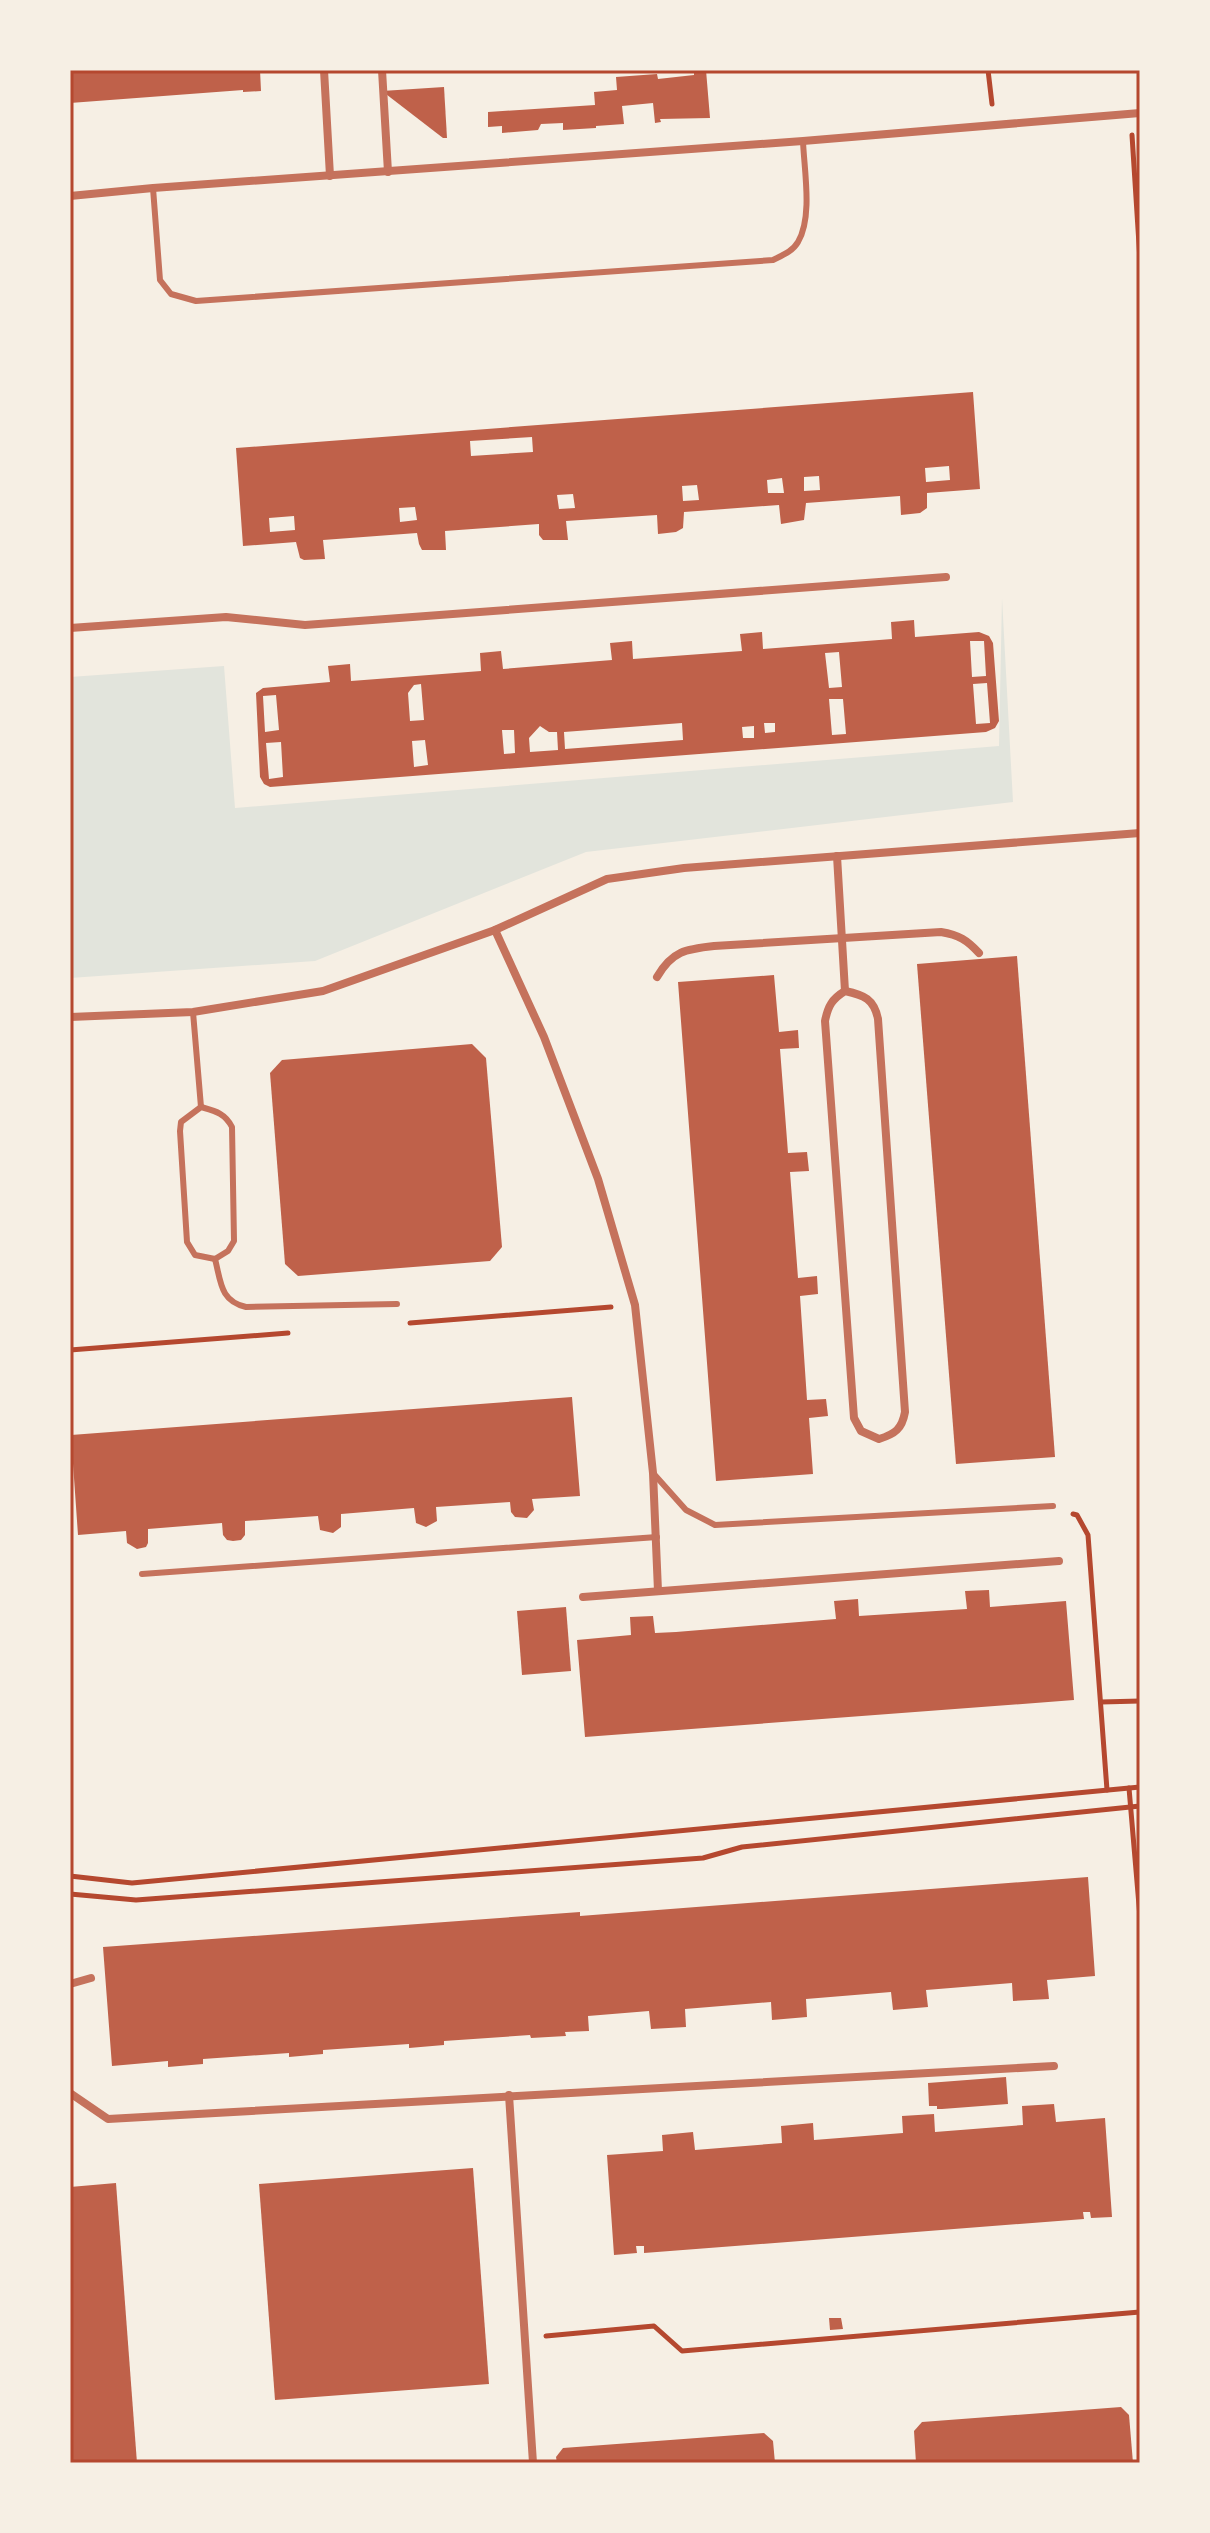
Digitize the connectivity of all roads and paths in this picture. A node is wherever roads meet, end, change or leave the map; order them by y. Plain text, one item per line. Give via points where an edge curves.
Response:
1 (324, 70) edge
2 (382, 70) edge
3 (1135, 113) edge
4 (803, 141) junction
5 (388, 172) junction
6 (330, 176) junction
7 (153, 188) junction
8 (70, 196) edge
9 (1140, 260) edge
10 (946, 577) dead end
11 (70, 628) edge
12 (1140, 833) edge
13 (837, 856) junction
14 (495, 930) junction
15 (842, 937) junction
16 (979, 953) dead end
17 (657, 977) dead end
18 (845, 991) junction
19 (193, 1012) junction
20 (70, 1017) edge
21 (201, 1107) junction
22 (215, 1259) junction
23 (397, 1304) dead end
24 (653, 1473) junction
25 (1053, 1506) joint
26 (657, 1537) junction
27 (1059, 1561) dead end
28 (142, 1574) dead end
29 (658, 1591) junction
30 (583, 1597) dead end
31 (1140, 1701) edge
32 (1101, 1702) junction
33 (1140, 1787) edge
34 (1129, 1788) junction
35 (1107, 1790) junction
36 (1140, 1806) edge
37 (1130, 1807) junction
38 (70, 1876) edge
39 (70, 1894) edge
40 (1140, 1917) edge
41 (91, 1978) dead end
42 (70, 1984) edge
43 (1054, 2066) dead end
44 (70, 2093) edge
45 (509, 2095) junction
46 (1140, 2312) edge
47 (525, 2338) junction
48 (533, 2463) edge

1 - 6 street
2 - 5 street
3 - 4 street
3 - 9 path
4 - 5 street
4 - 7 lane via 806,220 798,242 773,260 196,301 171,294 160,280
5 - 6 street
6 - 7 street
7 - 8 street
10 - 11 street via 305,625 226,617
12 - 13 street
13 - 14 street via 607,879
13 - 15 street
14 - 19 street via 323,991
14 - 24 street via 544,1037 598,1179 635,1305
15 - 16 street via 941,932 968,940
15 - 17 street via 693,948 676,954
15 - 18 street
18 - 18 street via 834,997 825,1021 854,1418 861,1431 879,1439 894,1434 905,1412 878,1019 873,1002
19 - 20 street
19 - 21 lane
21 - 22 lane via 217,1111 232,1127 234,1241
21 - 22 lane via 181,1122 180,1131 187,1242 195,1255
22 - 23 lane via 226,1297 246,1307
24 - 25 lane via 686,1510 715,1525
24 - 26 street
25 - 32 path via 1077,1515 1088,1535
26 - 28 lane
26 - 29 street
27 - 29 street
29 - 30 street
31 - 32 path
32 - 35 path
33 - 34 path
34 - 35 path
34 - 37 path
35 - 38 path via 132,1883
36 - 37 path
37 - 39 path via 742,1847 703,1858 136,1900
37 - 40 path
41 - 42 street
43 - 45 street
44 - 45 street via 108,2119
45 - 47 street
46 - 47 path via 682,2351 654,2326
47 - 48 street

